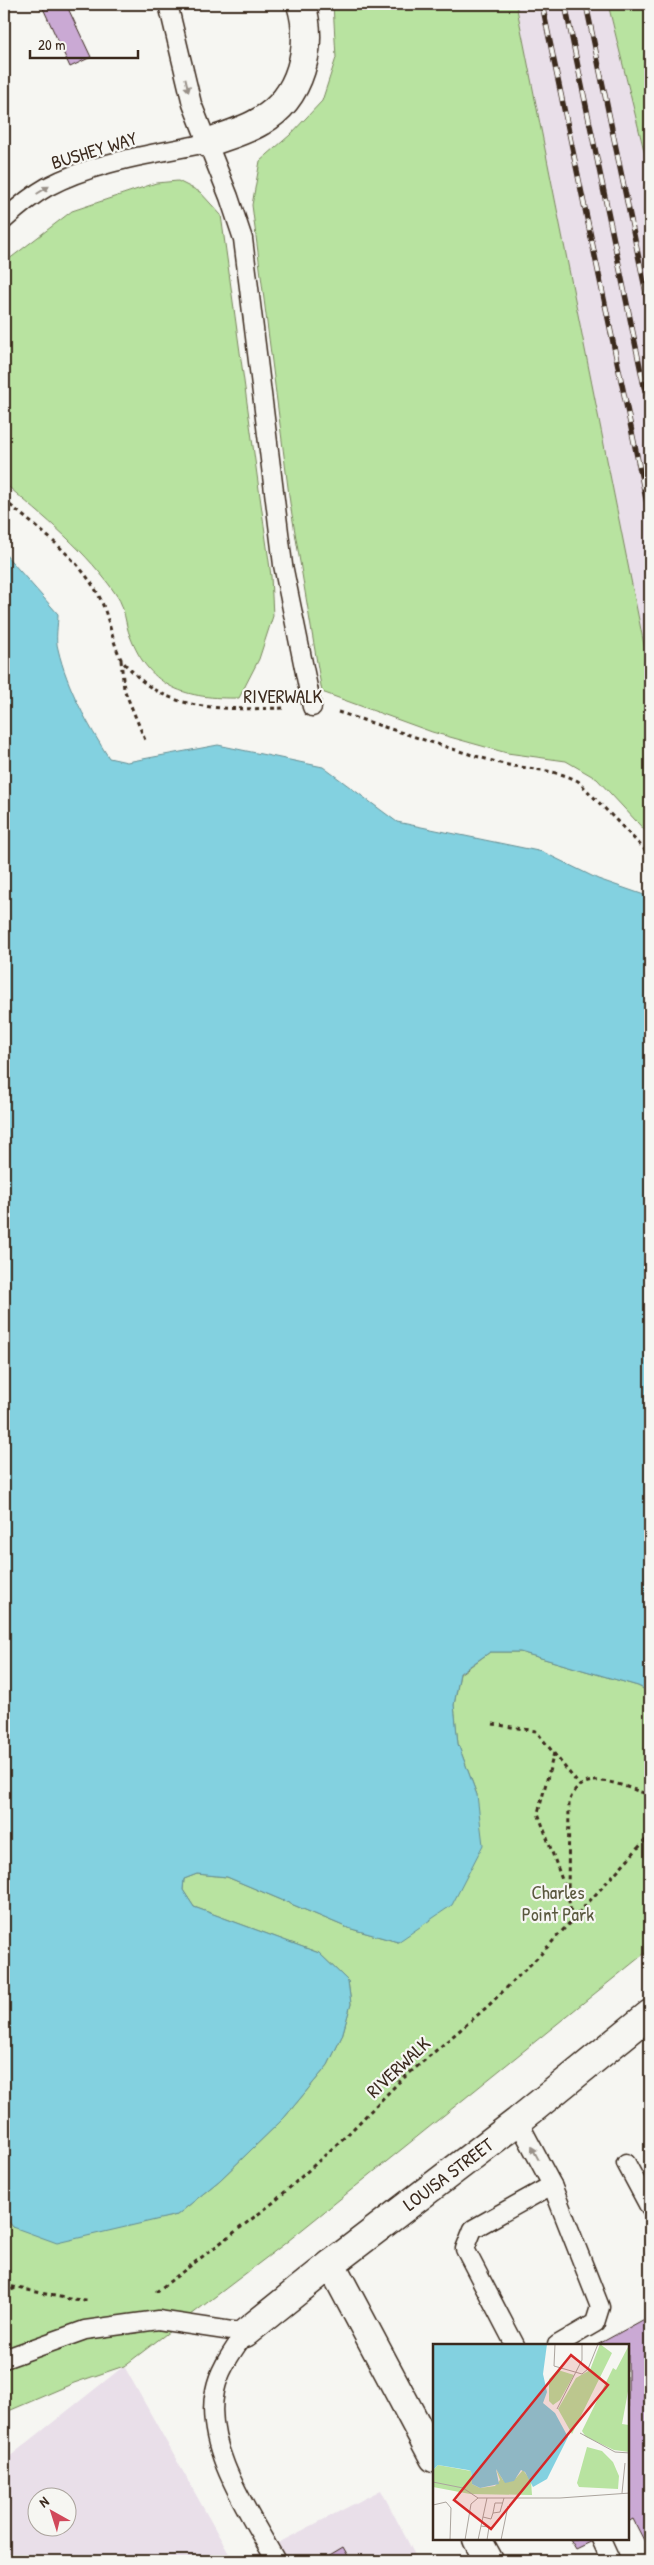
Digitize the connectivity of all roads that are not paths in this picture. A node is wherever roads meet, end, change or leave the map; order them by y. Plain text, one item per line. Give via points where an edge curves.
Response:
1 (168, 4) edge
2 (301, 4) edge
3 (207, 143) junction
4 (4, 220) edge
5 (312, 707) road end
6 (650, 2014) edge
7 (518, 2121) junction
8 (626, 2163) dead end
9 (552, 2186) junction
10 (650, 2208) edge
11 (331, 2264) junction
12 (245, 2333) junction
13 (514, 2344) edge
14 (559, 2344) edge
15 (4, 2359) edge
16 (433, 2456) edge
17 (478, 2540) edge
18 (601, 2540) edge
19 (276, 2561) edge
20 (489, 2561) edge
21 (611, 2561) edge

1 -> 3 lane via 192,104
2 - 3 street via 307,33 306,50 296,83 287,97 260,122
4 -> 3 lane, BUSHEY WAY via 47,187 66,179 119,162
3 - 5 lane via 244,239 283,565
6 - 7 street, LOUISA STREET
9 -> 7 lane
7 - 11 street, LOUISA STREET
8 - 10 lane
9 - 13 lane via 472,2230 465,2249
9 - 14 lane via 600,2307 595,2323
11 - 12 street, LOUISA STREET
11 - 16 street
12 - 15 lane via 158,2320 85,2330
12 - 19 lane via 227,2359 215,2391 214,2427 224,2462
17 - 20 street
18 - 21 lane

